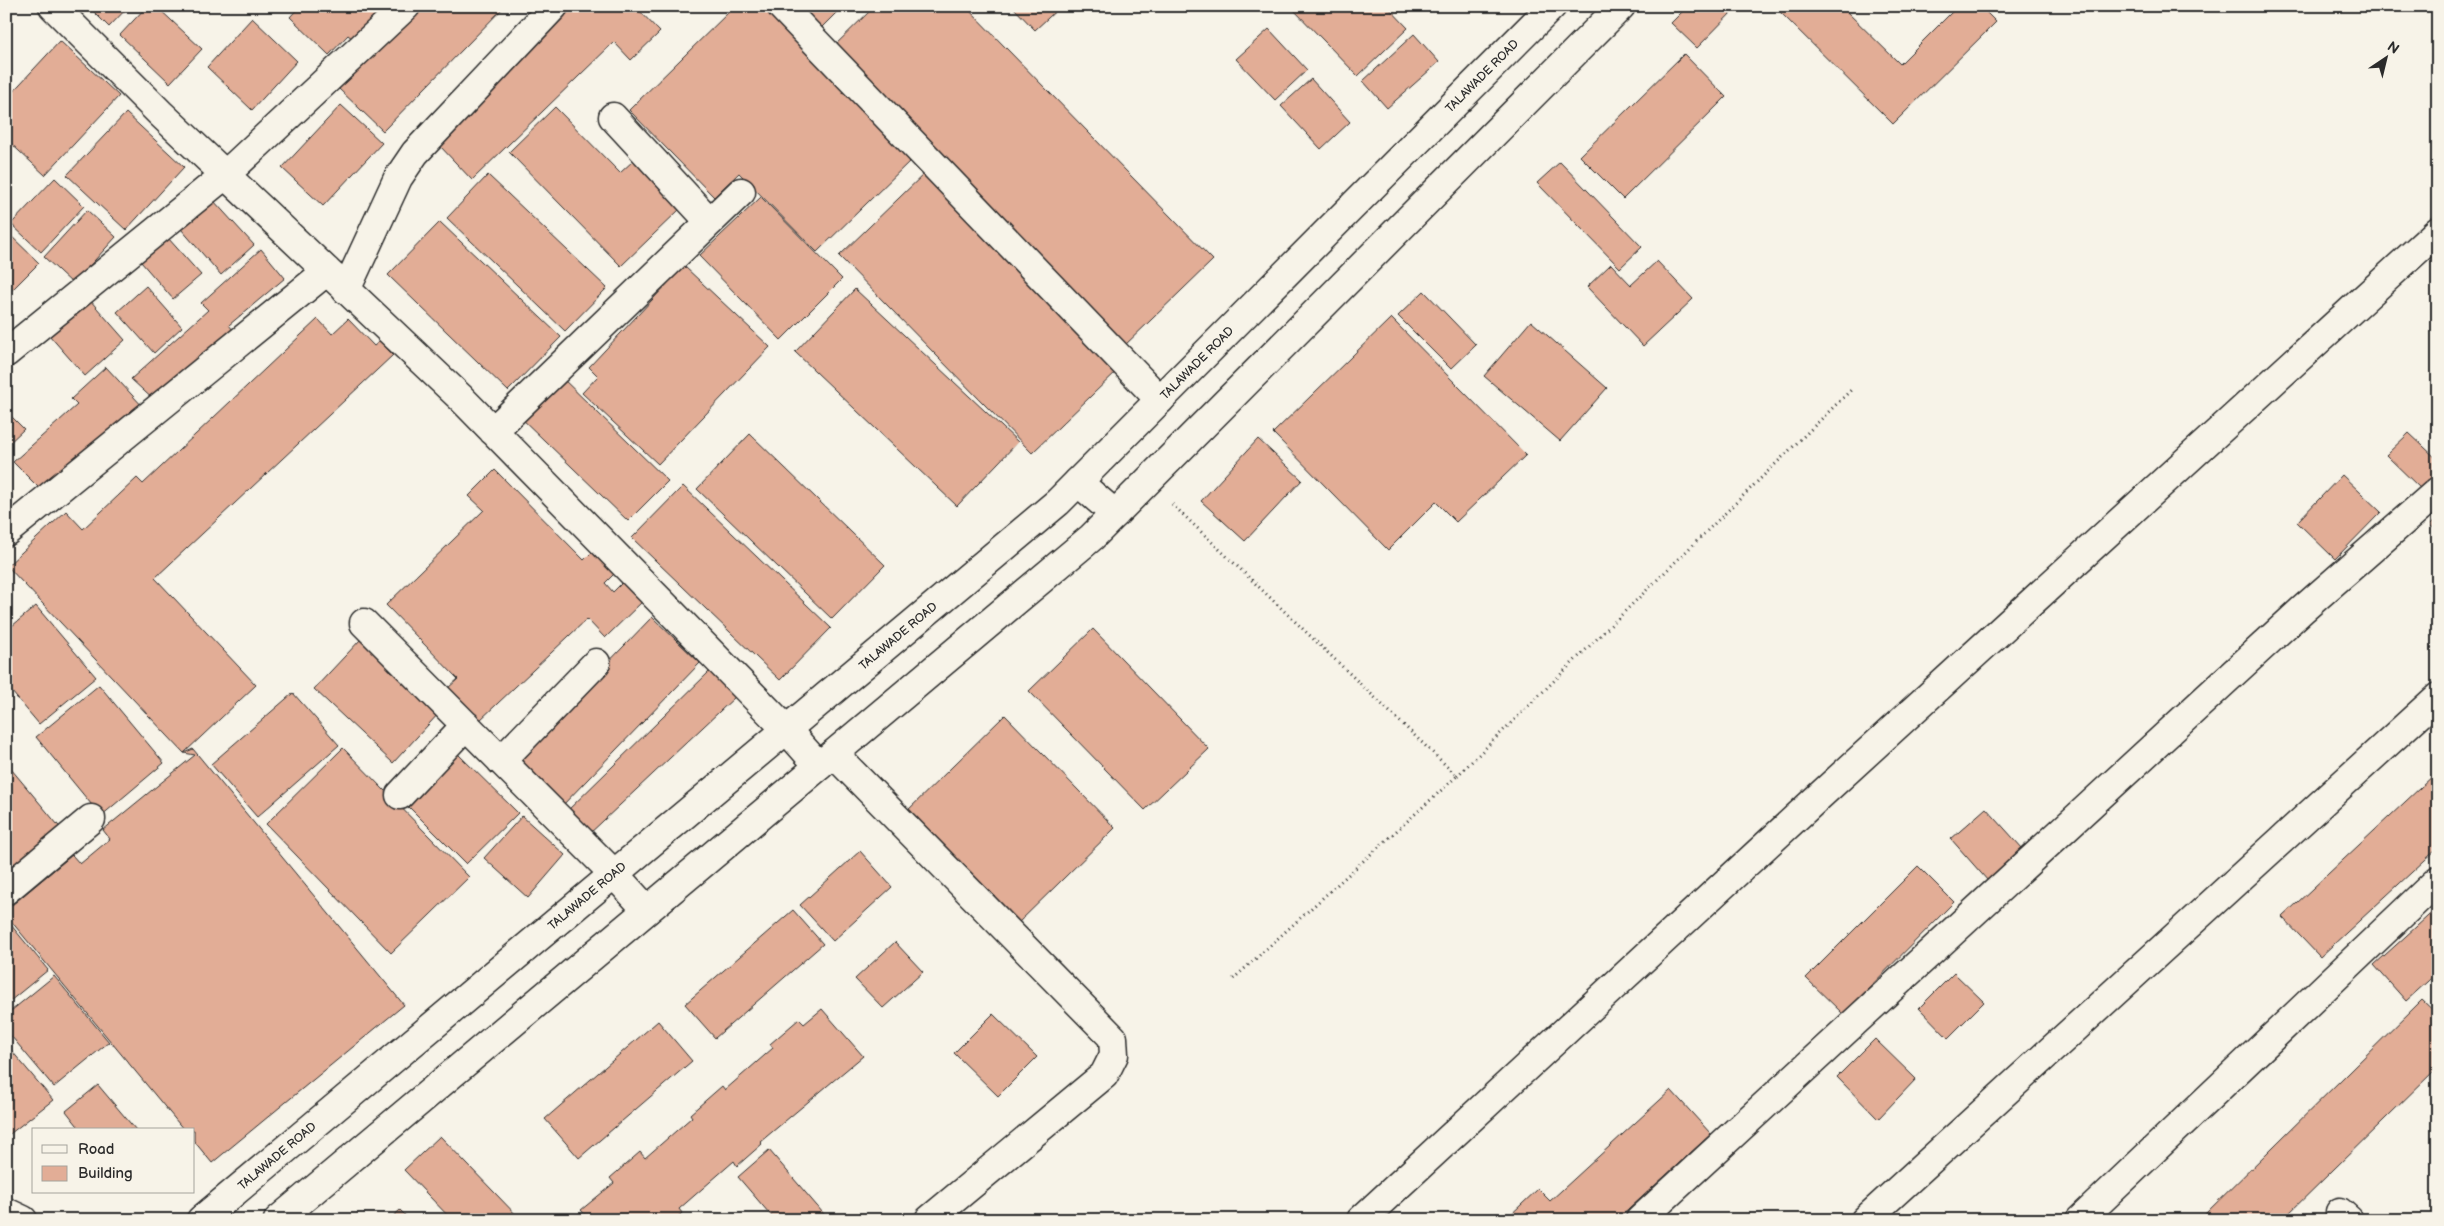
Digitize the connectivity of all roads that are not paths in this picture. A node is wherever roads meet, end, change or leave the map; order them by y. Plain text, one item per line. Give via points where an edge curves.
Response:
1 (53, 6) edge
2 (406, 6) edge
3 (554, 6) edge
4 (781, 6) edge
5 (1552, 6) edge
6 (1621, 6) edge
7 (613, 117) dead end
8 (225, 175) junction
9 (741, 192) dead end
10 (710, 222) junction
11 (2438, 232) edge
12 (327, 271) junction
13 (346, 290) junction
14 (6, 353) edge
15 (1160, 400) junction
16 (493, 432) junction
17 (1078, 482) junction
18 (2438, 491) edge
19 (1115, 514) junction
20 (6, 532) edge
21 (364, 623) dead end
22 (596, 663) dead end
23 (2438, 697) edge
24 (466, 725) junction
25 (786, 729) junction
26 (826, 760) junction
27 (501, 761) junction
28 (400, 795) dead end
29 (91, 819) dead end
30 (614, 874) junction
31 (2438, 880) edge
32 (6, 890) edge
33 (647, 910) junction
34 (6, 1212) edge
35 (23, 1220) edge
36 (201, 1220) edge
37 (278, 1220) edge
38 (929, 1220) edge
39 (1361, 1220) edge
40 (1640, 1220) edge
41 (1865, 1220) edge
42 (2080, 1220) edge

1 - 8 street
2 - 8 street
3 - 13 street via 415,153 398,178
4 - 15 street
5 - 15 street, TALAWADE ROAD
6 - 19 street
7 - 10 street
8 - 12 street
8 - 14 street
9 - 10 street
10 - 16 street
11 - 39 street
12 - 13 street
12 - 20 street
13 - 16 street
15 - 17 street, TALAWADE ROAD
16 - 25 street
17 - 19 street
17 - 25 street, TALAWADE ROAD
18 - 40 street via 2302,610
19 - 26 street via 1092,537
21 - 24 street
22 - 27 street
23 - 41 street
24 - 27 street
24 - 28 street
25 - 26 street
25 - 30 street, TALAWADE ROAD
26 - 33 street
26 - 38 street via 1113,1038 1114,1055 1104,1075
27 - 30 street
29 - 32 street
30 - 33 street
30 - 36 street, TALAWADE ROAD
31 - 42 street
33 - 37 street
34 - 35 street

